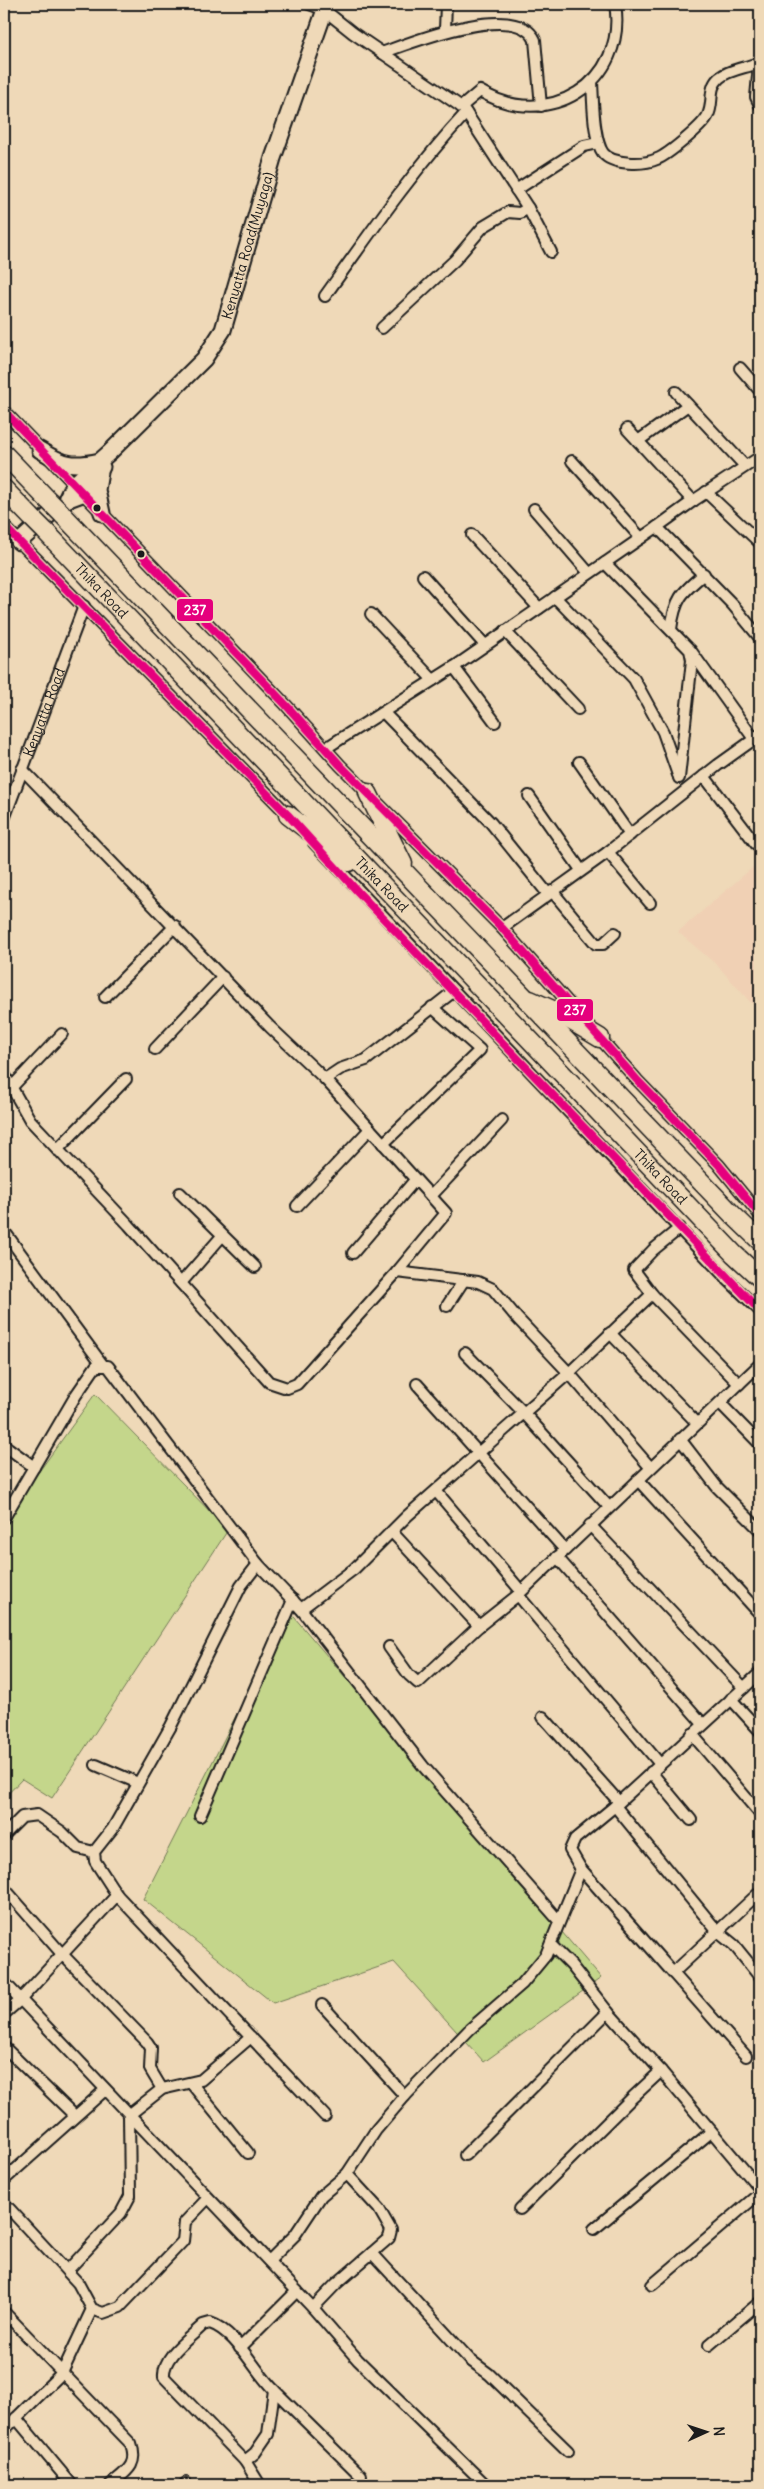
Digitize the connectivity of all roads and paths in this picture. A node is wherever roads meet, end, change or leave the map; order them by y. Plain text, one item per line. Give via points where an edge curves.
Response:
1 (446, 4) edge
2 (615, 4) edge
3 (320, 5) edge
4 (445, 30) junction
5 (382, 53) junction
6 (592, 81) junction
7 (581, 90) junction
8 (594, 104) junction
9 (760, 105) edge
10 (542, 106) junction
11 (463, 110) junction
12 (598, 143) junction
13 (516, 190) junction
14 (528, 208) junction
15 (552, 252) dead end
16 (325, 296) dead end
17 (382, 328) dead end
18 (740, 368) dead end
19 (760, 391) edge
20 (676, 392) dead end
21 (688, 405) junction
22 (4, 412) edge
23 (627, 429) dead end
24 (638, 441) junction
25 (40, 450) junction
26 (4, 454) edge
27 (760, 457) edge
28 (104, 461) junction
29 (572, 461) dead end
30 (745, 466) junction
31 (4, 488) edge
32 (77, 490) junction
33 (706, 492) junction
34 (692, 500) junction
35 (64, 507) junction
36 (534, 509) dead end
37 (102, 513) junction
38 (4, 526) edge
39 (657, 527) junction
40 (472, 535) dead end
41 (641, 538) junction
42 (19, 542) junction
43 (760, 543) edge
44 (605, 563) junction
45 (589, 573) junction
46 (704, 574) junction
47 (423, 576) dead end
48 (555, 597) junction
49 (84, 606) junction
50 (539, 608) junction
51 (371, 614) dead end
52 (671, 629) junction
53 (505, 632) junction
54 (760, 638) edge
55 (485, 645) junction
56 (690, 650) junction
57 (454, 667) junction
58 (432, 680) junction
59 (578, 708) dead end
60 (384, 714) junction
61 (495, 722) dead end
62 (757, 737) edge
63 (326, 748) junction
64 (580, 762) dead end
65 (22, 769) junction
66 (704, 776) junction
67 (679, 778) junction
68 (683, 792) junction
69 (8, 793) edge
70 (368, 793) junction
71 (528, 796) dead end
72 (288, 815) junction
73 (4, 819) edge
74 (630, 835) junction
75 (756, 844) dead end
76 (608, 852) junction
77 (582, 870) junction
78 (411, 881) junction
79 (390, 892) junction
80 (550, 892) junction
81 (650, 903) dead end
82 (175, 926) junction
83 (502, 928) junction
84 (616, 933) dead end
85 (223, 977) junction
86 (454, 991) junction
87 (523, 996) junction
88 (105, 997) dead end
89 (432, 1008) junction
90 (62, 1034) dead end
91 (600, 1038) junction
92 (155, 1048) dead end
93 (4, 1074) edge
94 (126, 1079) dead end
95 (325, 1079) junction
96 (12, 1088) junction
97 (502, 1120) dead end
98 (370, 1129) junction
99 (383, 1144) junction
100 (57, 1150) junction
101 (415, 1180) junction
102 (180, 1193) dead end
103 (431, 1196) junction
104 (297, 1206) dead end
105 (760, 1215) edge
106 (680, 1228) junction
107 (4, 1231) edge
108 (222, 1236) junction
109 (760, 1240) edge
110 (353, 1253) dead end
111 (255, 1267) dead end
112 (397, 1272) junction
113 (760, 1278) edge
114 (464, 1280) junction
115 (181, 1283) junction
116 (652, 1294) junction
117 (447, 1306) dead end
118 (760, 1311) edge
119 (610, 1333) junction
120 (465, 1353) dead end
121 (102, 1364) junction
122 (760, 1364) edge
123 (569, 1373) junction
124 (417, 1384) dead end
125 (739, 1384) junction
126 (720, 1403) junction
127 (523, 1412) junction
128 (698, 1422) junction
129 (680, 1439) junction
130 (760, 1444) edge
131 (4, 1445) edge
132 (478, 1453) junction
133 (650, 1467) junction
134 (34, 1468) junction
135 (638, 1480) junction
136 (436, 1491) junction
137 (610, 1507) junction
138 (4, 1518) edge
139 (590, 1525) junction
140 (760, 1530) edge
141 (392, 1532) junction
142 (561, 1553) junction
143 (258, 1564) junction
144 (520, 1593) junction
145 (293, 1600) junction
146 (301, 1609) junction
147 (760, 1614) edge
148 (479, 1626) junction
149 (389, 1646) dead end
150 (760, 1673) edge
151 (744, 1688) junction
152 (731, 1699) junction
153 (543, 1717) dead end
154 (704, 1724) junction
155 (760, 1731) edge
156 (692, 1734) junction
157 (660, 1764) junction
158 (96, 1765) dead end
159 (651, 1772) junction
160 (138, 1783) junction
161 (617, 1804) junction
162 (760, 1814) edge
163 (200, 1816) dead end
164 (691, 1820) dead end
165 (4, 1835) edge
166 (94, 1852) junction
167 (581, 1869) junction
168 (4, 1888) edge
169 (759, 1894) edge
170 (117, 1895) junction
171 (559, 1921) junction
172 (718, 1932) junction
173 (551, 1944) junction
174 (62, 1954) junction
175 (673, 1973) junction
176 (760, 1977) edge
177 (4, 1982) edge
178 (20, 2000) junction
179 (322, 2004) dead end
180 (608, 2012) junction
181 (4, 2014) edge
182 (251, 2037) junction
183 (4, 2048) edge
184 (746, 2056) dead end
185 (661, 2071) junction
186 (191, 2084) junction
187 (162, 2089) junction
188 (105, 2090) junction
189 (405, 2096) junction
190 (129, 2115) junction
191 (76, 2116) junction
192 (326, 2116) dead end
193 (712, 2132) junction
194 (248, 2154) dead end
195 (465, 2155) dead end
196 (346, 2174) junction
197 (4, 2180) edge
198 (760, 2189) edge
199 (760, 2193) edge
200 (208, 2198) junction
201 (4, 2203) edge
202 (520, 2210) dead end
203 (594, 2230) dead end
204 (372, 2253) junction
205 (269, 2261) junction
206 (67, 2271) junction
207 (652, 2285) dead end
208 (297, 2291) junction
209 (760, 2302) edge
210 (313, 2308) junction
211 (92, 2309) junction
212 (4, 2312) edge
213 (709, 2345) dead end
214 (240, 2348) junction
215 (62, 2373) junction
216 (274, 2390) junction
217 (8, 2424) edge
218 (568, 2451) dead end
219 (245, 2461) junction
220 (361, 2476) dead end
221 (72, 2485) edge
222 (110, 2485) edge
223 (260, 2485) edge
224 (486, 2485) edge

1 - 4 street
2 - 6 street via 614,42 606,63
3 - 5 street
3 - 28 main road, Kenyatta Road(Muyaga) via 222,330 204,359
4 - 5 street
4 - 10 street via 508,24 530,32 535,40
5 - 11 street
6 - 7 street
6 - 8 street
7 - 8 street
7 - 10 street via 558,103
8 - 12 street
9 - 12 street via 756,97 759,65 755,64 720,77 712,90 707,117 662,157 647,161 612,160
10 - 11 street via 510,104 480,91
11 - 13 street
11 - 16 street
12 - 13 street via 584,146
13 - 14 street
14 - 15 street
14 - 17 street via 520,213 508,212 484,227 455,260
18 - 19 street
20 - 21 street
21 - 24 street
21 - 30 street
22 - 25 street
23 - 24 street
24 - 34 street
25 - 28 main road via 72,465
25 - 32 street
26 - 35 highway, Thika Road, bridge via 49,501
27 - 30 street
28 - 32 main road
28 - 37 main road via 97,490
29 - 41 street
30 - 33 street
31 - 79 highway, Thika Road, bridge
32 - 35 main road
32 - 37 street
33 - 34 street
33 - 43 street
34 - 39 street
35 - 42 main road
35 - 78 highway, Thika Road
36 - 45 street
37 - 63 street
38 - 42 street, Thika Road
39 - 41 street
39 - 46 street
40 - 50 street
41 - 44 street
42 - 49 street, Thika Road
44 - 45 street
44 - 52 street
45 - 48 street
46 - 52 street via 680,594
46 - 54 street
47 - 55 street
48 - 50 street
48 - 67 street via 634,679 663,732
49 - 65 street, Kenyatta Road
49 - 72 street, Thika Road
50 - 53 street
51 - 58 street
52 - 56 street
53 - 55 street
53 - 59 street
55 - 57 street
56 - 62 street
56 - 67 street via 692,660
57 - 58 street
57 - 61 street
58 - 60 street
60 - 63 street
60 - 80 street via 492,823
62 - 66 street
63 - 70 street
64 - 74 street
65 - 69 street, Kenyatta Road
65 - 82 street
66 - 68 street
66 - 75 street
67 - 68 street
68 - 74 street
69 - 73 street, Kenyatta Road
70 - 78 highway
70 - 83 street
71 - 77 street
72 - 79 highway
72 - 86 street, Thika Road
74 - 76 street
76 - 77 street
76 - 81 street
77 - 80 street
78 - 87 highway, Thika Road
79 - 113 highway, Thika Road
80 - 83 street
80 - 84 street via 596,944 604,944
82 - 85 street
82 - 88 street
83 - 91 street
85 - 92 street
85 - 95 street
86 - 89 street
86 - 106 street, Thika Road
87 - 91 highway
87 - 109 highway, Thika Road
89 - 95 street via 366,1060 340,1069
89 - 99 street via 480,1050
90 - 96 street
91 - 105 street via 718,1164
93 - 96 street
94 - 100 street
95 - 98 street
96 - 100 street via 30,1120
97 - 103 street
98 - 99 street
98 - 104 street
99 - 101 street
100 - 115 street
101 - 103 street
101 - 110 street
102 - 108 street
103 - 112 street via 446,1213
106 - 116 street via 634,1270
106 - 118 street, Thika Road
107 - 121 street
108 - 111 street
108 - 115 street
112 - 114 street
112 - 115 street via 297,1384 286,1388 269,1382
114 - 117 street
114 - 123 street via 484,1283 493,1289
116 - 119 street
116 - 125 street
119 - 123 street
119 - 128 street
120 - 127 street
121 - 134 street via 92,1371
121 - 143 street via 108,1366
122 - 125 street
123 - 127 street
123 - 133 street
124 - 132 street
125 - 126 street
126 - 128 street
126 - 130 street
127 - 132 street
127 - 137 street
128 - 129 street
129 - 133 street
129 - 140 street
131 - 134 street
132 - 136 street
132 - 142 street
133 - 135 street
134 - 138 street
135 - 137 street
135 - 147 street
136 - 141 street
136 - 144 street
137 - 139 street
139 - 142 street
139 - 151 street
141 - 146 street via 354,1569
141 - 148 street
142 - 144 street
142 - 154 street
143 - 145 street
143 - 160 street via 241,1586 171,1726
144 - 148 street
144 - 157 street
145 - 146 street
145 - 163 street
146 - 171 street via 423,1766
148 - 149 street via 418,1683
150 - 151 street
151 - 152 street
152 - 154 street
152 - 155 street
153 - 161 street
154 - 156 street
156 - 157 street
156 - 162 street
157 - 159 street
158 - 160 street
159 - 161 street
159 - 164 street
160 - 166 street via 113,1828
161 - 167 street via 571,1846 571,1854
161 - 172 street
165 - 166 street via 22,1817 37,1815 78,1848
166 - 170 street via 95,1860
167 - 171 street
167 - 175 street
168 - 174 street
169 - 172 street
170 - 174 street
170 - 182 street
171 - 173 street
172 - 175 street
172 - 176 street via 734,1945
173 - 180 street
173 - 189 street via 522,1984 470,2029
174 - 178 street
174 - 187 street via 147,2042 151,2048 150,2069
175 - 184 street
177 - 178 street
178 - 181 street
178 - 188 street
179 - 189 street
180 - 185 street
180 - 195 street
182 - 186 street via 201,2080
182 - 192 street
183 - 191 street
185 - 193 street
185 - 202 street
186 - 187 street
186 - 194 street
187 - 190 street
188 - 190 street
188 - 191 street
189 - 196 street via 376,2130
190 - 200 street
190 - 206 street via 130,2196 120,2213
191 - 197 street
193 - 198 street
193 - 203 street
196 - 204 street via 379,2209 391,2230 389,2238
196 - 205 street via 321,2196 295,2235
199 - 207 street
200 - 205 street
200 - 211 street via 185,2222 183,2241 120,2307 103,2313
201 - 206 street
204 - 210 street
204 - 218 street via 470,2360 489,2374
205 - 208 street
206 - 211 street via 78,2283
208 - 210 street
208 - 214 street
209 - 213 street
210 - 224 street via 358,2360
211 - 215 street
212 - 215 street
214 - 216 street
214 - 219 street via 218,2325 210,2323 203,2325 167,2359 163,2369 164,2377
215 - 217 street
215 - 222 street via 130,2444 134,2461
216 - 219 street via 268,2434
216 - 220 street
217 - 221 street
219 - 223 street

